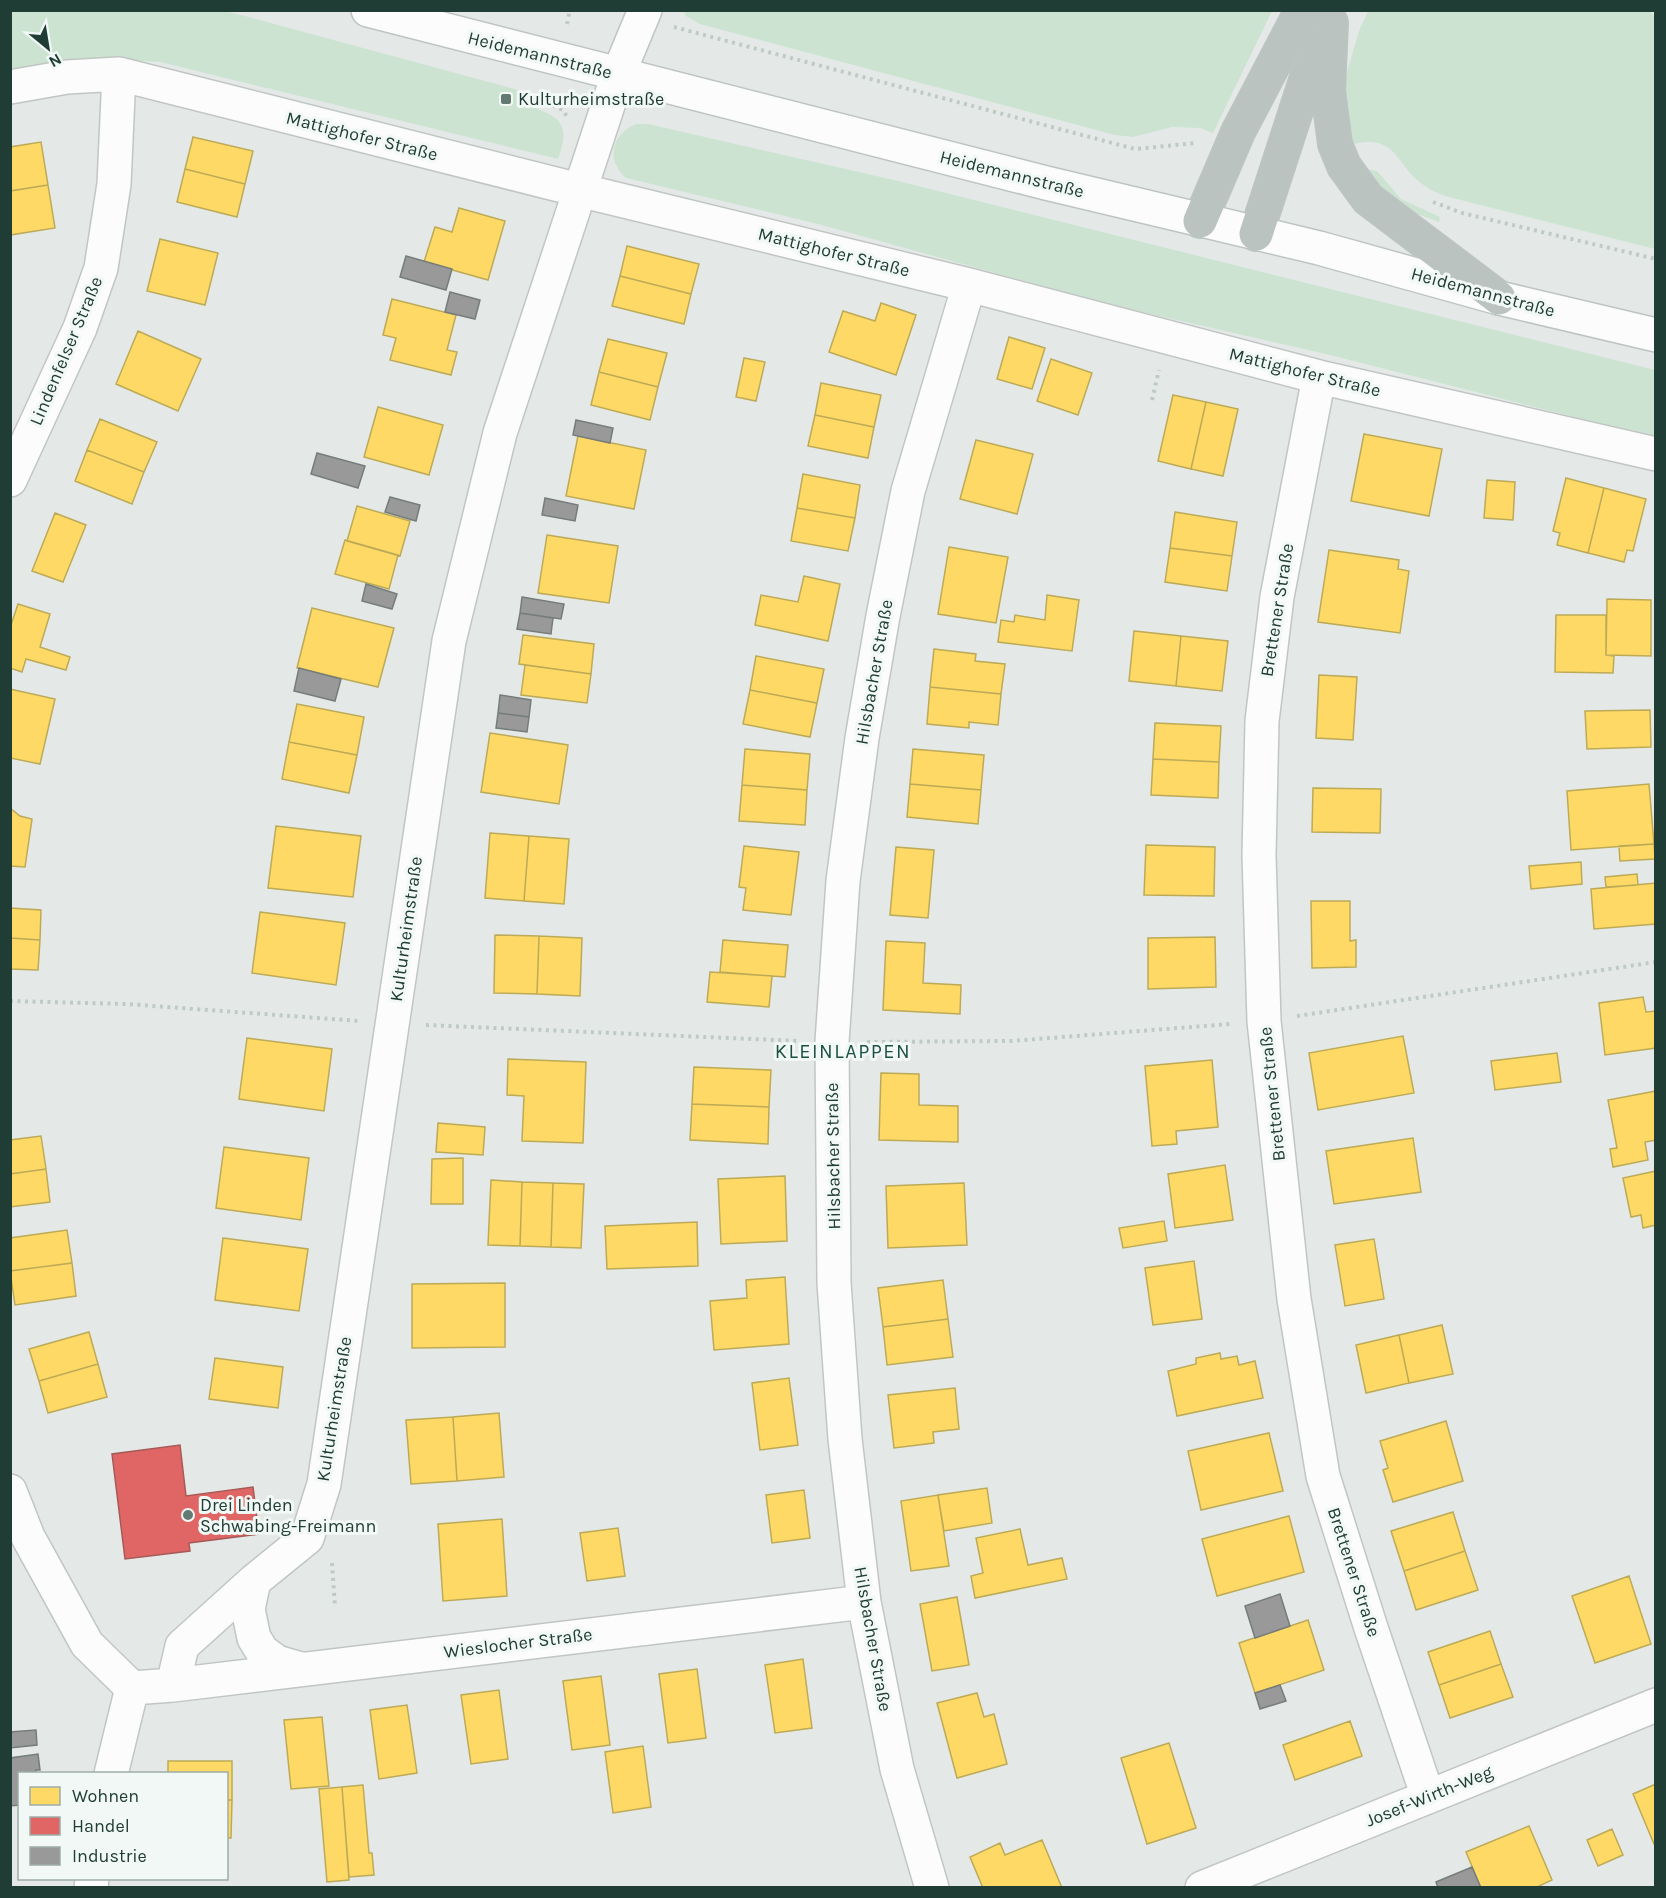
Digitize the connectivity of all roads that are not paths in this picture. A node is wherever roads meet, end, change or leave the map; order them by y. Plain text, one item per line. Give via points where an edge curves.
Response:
1 (368, 10) edge
2 (644, 14) edge
3 (1324, 15) edge
4 (118, 74) junction
5 (618, 75) junction
6 (10, 87) edge
7 (579, 190) junction
8 (1200, 221) junction
9 (1256, 234) junction
10 (969, 285) junction
11 (1499, 298) junction
12 (1656, 334) edge
13 (1319, 377) junction
14 (1656, 454) edge
15 (10, 480) edge
16 (10, 1491) edge
17 (19, 1538) edge
18 (254, 1581) junction
19 (864, 1602) junction
20 (301, 1669) junction
21 (173, 1685) junction
22 (132, 1688) junction
23 (1656, 1705) edge
24 (111, 1772) edge
25 (1428, 1797) junction
26 (932, 1887) edge
27 (1202, 1887) edge

1 - 5 street, Heidemannstraße
2 - 5 street, Kulturheimstraße
3 - 8 highway via 1228,152
3 - 9 highway
3 - 11 highway via 1335,144 1344,166 1368,199
4 - 6 street, Mattighofer Straße via 67,77
4 - 7 street, Mattighofer Straße
4 - 15 street, Lindenfelser Straße via 114,184 101,268 80,328
5 - 7 street, Kulturheimstraße
5 - 8 street, Heidemannstraße
7 - 10 street, Mattighofer Straße
7 - 18 street, Kulturheimstraße via 500,433 449,641 324,1484 307,1538
8 - 9 street, Heidemannstraße
9 - 11 street, Heidemannstraße
10 - 13 street, Mattighofer Straße
10 - 19 street, Hilsbacher Straße via 908,491 862,738 843,882 832,1042 834,1283 844,1439
11 - 12 street, Heidemannstraße
13 - 14 street, Mattighofer Straße
13 - 25 street, Brettener Straße via 1277,597 1262,721 1259,855 1264,1021 1294,1299 1323,1476
16 - 17 street
17 - 22 street via 87,1644
18 - 20 street via 248,1609 254,1638 262,1651 277,1662
18 - 21 street, Kulturheimstraße via 182,1647
19 - 20 street, Wieslocher Straße
19 - 26 street, Hilsbacher Straße via 897,1769
20 - 21 street, Wieslocher Straße
21 - 22 street
22 - 24 street
23 - 25 street, Josef-Wirth-Weg
25 - 27 street, Josef-Wirth-Weg

